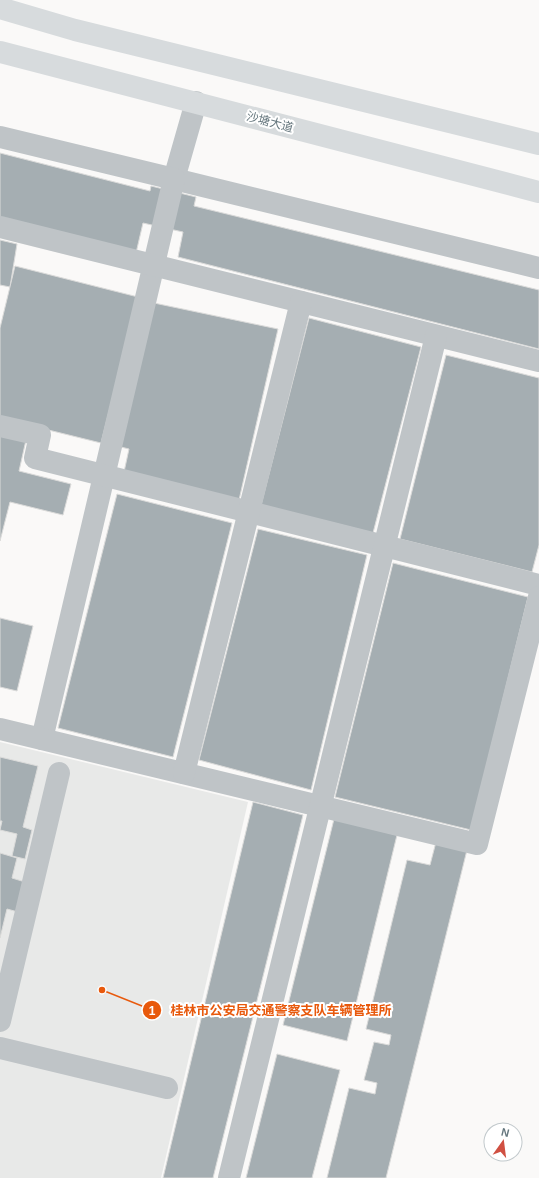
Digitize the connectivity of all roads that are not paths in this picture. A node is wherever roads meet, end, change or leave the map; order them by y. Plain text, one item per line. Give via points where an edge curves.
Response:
1 (0, 8) edge
2 (0, 52) edge
3 (196, 102) junction
4 (0, 137) edge
5 (539, 144) edge
6 (174, 179) junction
7 (539, 192) edge
8 (0, 227) edge
9 (154, 265) junction
10 (539, 268) edge
11 (301, 302) junction
12 (436, 336) junction
13 (539, 361) edge
14 (0, 426) edge
15 (104, 475) junction
16 (249, 512) junction
17 (384, 546) junction
18 (539, 585) edge
19 (539, 597) edge
20 (0, 728) edge
21 (42, 738) junction
22 (59, 773) dead end
23 (184, 773) junction
24 (320, 806) junction
25 (0, 1021) edge
26 (0, 1048) edge
27 (167, 1088) dead end
28 (229, 1178) edge

1 - 5 main road via 83,32
2 - 3 main road, 沙塘大道
3 - 6 lane
3 - 7 main road, 沙塘大道
4 - 6 lane
6 - 9 lane
6 - 10 lane
8 - 9 lane
9 - 11 lane
9 - 15 lane
11 - 12 lane
11 - 16 lane
12 - 13 lane
12 - 17 lane
14 - 15 lane via 40,435 35,458
15 - 16 lane
15 - 21 lane
16 - 17 lane
16 - 23 lane
17 - 18 lane
17 - 24 lane
19 - 24 lane via 477,844
20 - 21 lane
21 - 23 lane
22 - 25 lane
23 - 24 lane
24 - 28 lane
26 - 27 lane

